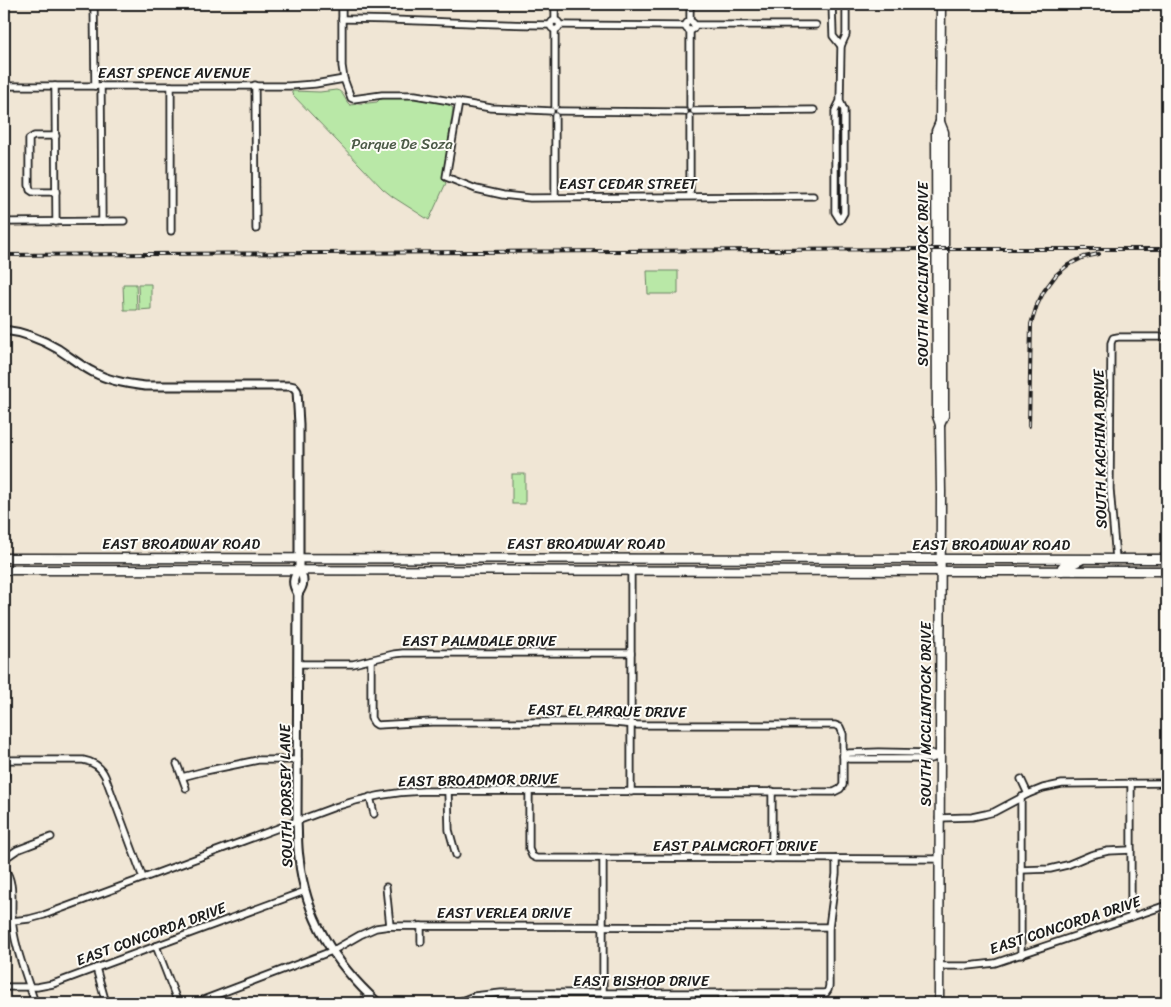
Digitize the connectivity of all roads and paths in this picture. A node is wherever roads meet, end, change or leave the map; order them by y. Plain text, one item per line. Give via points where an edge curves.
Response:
1 (94, 4) edge
2 (342, 4) edge
3 (556, 4) edge
4 (690, 4) edge
5 (832, 4) edge
6 (846, 4) edge
7 (941, 4) edge
8 (342, 19) junction
9 (555, 25) junction
10 (816, 25) dead end
11 (690, 26) junction
12 (841, 46) junction
13 (344, 79) junction
14 (255, 85) junction
15 (4, 86) edge
16 (55, 86) junction
17 (98, 86) junction
18 (171, 86) junction
19 (840, 100) junction
20 (459, 102) junction
21 (814, 110) dead end
22 (555, 111) junction
23 (690, 111) junction
24 (56, 136) junction
25 (56, 192) junction
26 (690, 196) junction
27 (813, 196) dead end
28 (555, 198) junction
29 (102, 221) junction
30 (124, 221) dead end
31 (9, 222) dead end
32 (56, 222) junction
33 (256, 229) dead end
34 (171, 231) dead end
35 (4, 330) edge
36 (1167, 336) edge
37 (4, 558) edge
38 (56, 558) junction
39 (160, 558) junction
40 (299, 558) junction
41 (467, 558) junction
42 (631, 558) junction
43 (782, 558) junction
44 (941, 558) junction
45 (1083, 559) junction
46 (1116, 559) junction
47 (1167, 559) edge
48 (4, 570) edge
49 (57, 570) junction
50 (160, 570) junction
51 (299, 570) junction
52 (466, 570) junction
53 (631, 570) junction
54 (782, 570) junction
55 (941, 571) junction
56 (1061, 571) junction
57 (1121, 571) junction
58 (1167, 571) edge
59 (631, 654) junction
60 (371, 660) junction
61 (298, 664) junction
62 (631, 724) junction
63 (840, 727) joint
64 (843, 756) junction
65 (940, 756) junction
66 (5, 760) edge
67 (298, 760) junction
68 (177, 764) dead end
69 (5, 777) dead end
70 (182, 777) junction
71 (1021, 779) dead end
72 (1132, 784) junction
73 (1167, 784) edge
74 (186, 788) dead end
75 (448, 791) junction
76 (529, 791) junction
77 (772, 791) junction
78 (631, 792) junction
79 (1028, 794) junction
80 (370, 797) junction
81 (1021, 797) junction
82 (374, 814) dead end
83 (939, 818) junction
84 (298, 822) junction
85 (52, 837) dead end
86 (1131, 850) junction
87 (456, 855) dead end
88 (603, 858) junction
89 (4, 859) edge
90 (772, 859) junction
91 (836, 859) junction
92 (939, 859) junction
93 (4, 868) edge
94 (1021, 870) junction
95 (143, 878) junction
96 (386, 887) dead end
97 (305, 891) junction
98 (1167, 906) edge
99 (1131, 917) junction
100 (12, 921) junction
101 (390, 926) junction
102 (421, 926) junction
103 (604, 926) junction
104 (829, 926) junction
105 (421, 942) dead end
106 (156, 946) junction
107 (332, 951) junction
108 (1021, 955) junction
109 (939, 966) junction
110 (96, 968) junction
111 (4, 987) edge
112 (30, 987) junction
113 (603, 993) junction
114 (656, 993) junction
115 (722, 993) junction
116 (788, 993) junction
117 (369, 995) junction
118 (35, 1003) edge
119 (106, 1003) edge
120 (178, 1003) edge
121 (195, 1003) edge
122 (361, 1003) edge
123 (378, 1003) edge
124 (456, 1003) edge
125 (656, 1003) edge
126 (722, 1003) edge
127 (788, 1003) edge
128 (939, 1003) edge

1 - 17 street
2 - 8 street
3 - 9 street
4 - 11 street
5 - 12 street via 833,36
6 - 12 street via 846,35
7 - 44 main road, SOUTH MCCLINTOCK DRIVE via 940,122 936,131
8 - 9 street
8 - 13 street
9 - 11 street
9 - 22 street
10 - 11 street
11 - 23 street
12 - 19 street
13 - 14 street, EAST SPENCE AVENUE via 302,85
13 - 20 street via 353,99 405,95
14 - 18 street, EAST SPENCE AVENUE
14 - 33 street
15 - 16 street, EAST SPENCE AVENUE
16 - 17 street, EAST SPENCE AVENUE
16 - 24 street
17 - 18 street, EAST SPENCE AVENUE
17 - 29 street
18 - 34 street
19 - 19 street via 835,111 835,212 840,220 844,213 844,110
20 - 22 street via 502,109
20 - 28 street, EAST CEDAR STREET via 446,177 503,195
21 - 23 street
22 - 23 street
22 - 28 street
23 - 26 street
24 - 25 street
24 - 25 street via 28,139 30,190
25 - 32 street
26 - 27 street, EAST CEDAR STREET
26 - 28 street, EAST CEDAR STREET
29 - 30 street
29 - 32 street
31 - 32 street
35 - 40 street, SOUTH DORSEY LANE via 20,332 44,342 92,372 131,384 294,387 298,391
36 - 46 street, SOUTH KACHINA DRIVE via 1118,337 1111,343 1110,489
37 - 38 main road, EAST BROADWAY ROAD
38 - 39 main road, EAST BROADWAY ROAD
38 - 49 main road
39 - 40 main road, EAST BROADWAY ROAD
39 - 50 main road
40 - 41 main road, EAST BROADWAY ROAD
40 - 51 street, SOUTH DORSEY LANE
41 - 42 main road, EAST BROADWAY ROAD
41 - 52 main road
42 - 43 main road, EAST BROADWAY ROAD
42 - 53 main road
43 - 44 main road, EAST BROADWAY ROAD
43 - 54 main road
44 - 45 main road, EAST BROADWAY ROAD
44 - 55 main road, SOUTH MCCLINTOCK DRIVE
45 - 46 main road, EAST BROADWAY ROAD
45 - 56 main road via 1064,565
46 - 47 main road, EAST BROADWAY ROAD
46 - 57 main road
48 - 49 main road, EAST BROADWAY ROAD
49 - 50 main road, EAST BROADWAY ROAD
50 - 51 main road, EAST BROADWAY ROAD
51 - 52 main road, EAST BROADWAY ROAD
51 - 61 street, SOUTH DORSEY LANE via 303,576 303,587 298,594
52 - 53 main road, EAST BROADWAY ROAD
53 - 54 main road, EAST BROADWAY ROAD
53 - 59 street
54 - 55 main road, EAST BROADWAY ROAD
55 - 56 main road, EAST BROADWAY ROAD
55 - 65 main road, SOUTH MCCLINTOCK DRIVE
56 - 57 main road, EAST BROADWAY ROAD
57 - 58 main road, EAST BROADWAY ROAD
59 - 60 street, EAST PALMDALE DRIVE via 403,653
59 - 62 street
60 - 61 street, EAST PALMDALE DRIVE via 353,664
60 - 62 street, EAST EL PARQUE DRIVE via 371,718 380,726 423,722
61 - 67 street, SOUTH DORSEY LANE
62 - 63 street, EAST EL PARQUE DRIVE
62 - 78 street
63 - 64 street, EAST BROADMOR DRIVE
64 - 65 street via 849,759 930,759
64 - 77 street, EAST BROADMOR DRIVE via 843,785 834,792
65 - 83 main road, SOUTH MCCLINTOCK DRIVE
66 - 69 street
66 - 95 street via 84,760 97,765 105,776
67 - 70 street via 258,760
67 - 84 street, SOUTH DORSEY LANE
68 - 70 street
70 - 74 street
71 - 79 street
72 - 73 street
72 - 79 street via 1062,784
72 - 86 street
75 - 76 street, EAST BROADMOR DRIVE
75 - 80 street, EAST BROADMOR DRIVE
75 - 87 street via 449,830
76 - 78 street, EAST BROADMOR DRIVE
76 - 88 street, EAST PALMCROFT DRIVE via 529,850 532,856
77 - 78 street, EAST BROADMOR DRIVE
77 - 90 street
79 - 81 street
80 - 82 street
80 - 84 street, EAST BROADMOR DRIVE
81 - 83 street via 994,812 972,817
81 - 94 street
83 - 92 main road, SOUTH MCCLINTOCK DRIVE
84 - 95 street, EAST BROADMOR DRIVE
84 - 97 street, SOUTH DORSEY LANE
85 - 89 street via 17,850
86 - 94 street via 1108,851 1050,869
86 - 99 street
88 - 90 street, EAST PALMCROFT DRIVE
88 - 103 street
90 - 91 street, EAST PALMCROFT DRIVE
91 - 92 street, EAST PALMCROFT DRIVE
91 - 104 street
92 - 109 main road, SOUTH MCCLINTOCK DRIVE
93 - 100 street via 11,883
94 - 108 street
95 - 100 street, EAST BROADMOR DRIVE via 39,917
96 - 101 street
97 - 106 street, EAST CONCORDA DRIVE
97 - 107 street, SOUTH DORSEY LANE via 316,922
98 - 99 street, EAST CONCORDA DRIVE
99 - 108 street, EAST CONCORDA DRIVE
100 - 112 street
101 - 102 street, EAST VERLEA DRIVE
101 - 107 street, EAST VERLEA DRIVE via 376,928
102 - 103 street, EAST VERLEA DRIVE
102 - 105 street
103 - 104 street, EAST VERLEA DRIVE
103 - 113 street
104 - 116 street, EAST BISHOP DRIVE via 827,992
106 - 110 street, EAST CONCORDA DRIVE
106 - 120 street
107 - 117 street, SOUTH DORSEY LANE
107 - 121 street, EAST VERLEA DRIVE
108 - 109 street, EAST CONCORDA DRIVE via 995,963
109 - 128 main road, SOUTH MCCLINTOCK DRIVE
110 - 112 street, EAST CONCORDA DRIVE via 53,984
110 - 119 street
111 - 112 street, EAST CONCORDA DRIVE
112 - 118 street
113 - 114 street, EAST BISHOP DRIVE
113 - 124 street, EAST BISHOP DRIVE via 492,993
114 - 115 street, EAST BISHOP DRIVE
114 - 125 street
115 - 116 street, EAST BISHOP DRIVE
115 - 126 street
116 - 127 street
117 - 122 street
117 - 123 street, SOUTH DORSEY LANE

